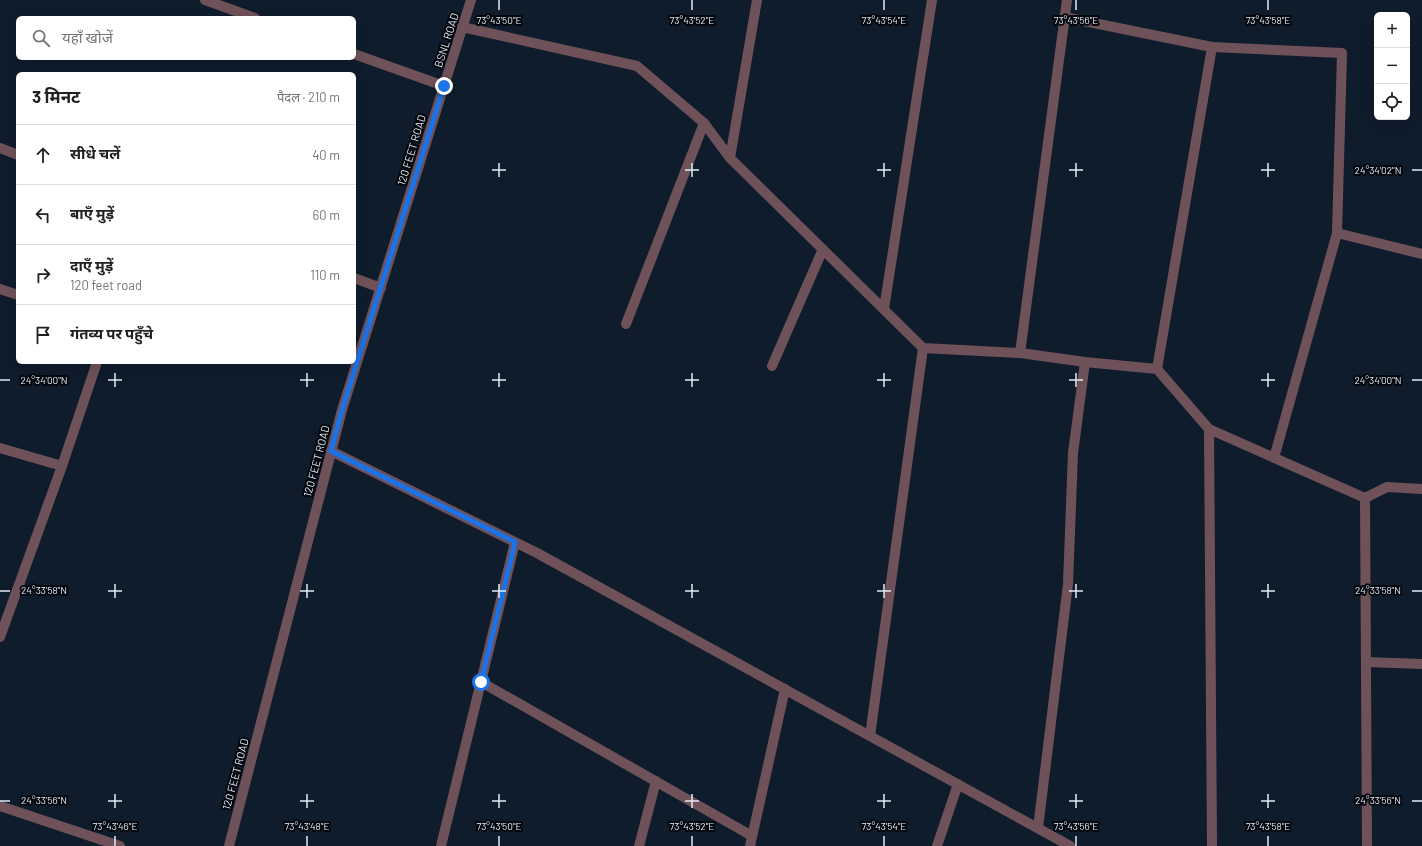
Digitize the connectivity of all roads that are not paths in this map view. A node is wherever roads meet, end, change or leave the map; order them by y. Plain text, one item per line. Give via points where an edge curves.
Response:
1 (206, 0) edge
2 (471, 0) edge
3 (758, 0) edge
4 (932, 0) edge
5 (1067, 0) edge
6 (250, 16) edge
7 (1064, 17) junction
8 (462, 27) junction
9 (1212, 47) junction
10 (356, 55) edge
11 (444, 86) junction
12 (704, 123) junction
13 (0, 148) edge
14 (16, 154) edge
15 (730, 158) junction
16 (1337, 234) junction
17 (823, 249) junction
18 (1422, 254) edge
19 (356, 279) edge
20 (380, 288) junction
21 (0, 289) edge
22 (16, 294) edge
23 (884, 309) junction
24 (626, 324) dead end
25 (923, 348) junction
26 (1020, 353) junction
27 (1085, 362) junction
28 (96, 364) edge
29 (772, 366) dead end
30 (1157, 368) junction
31 (1209, 429) junction
32 (0, 448) edge
33 (331, 451) junction
34 (1274, 458) junction
35 (62, 466) junction
36 (1422, 489) edge
37 (1365, 498) junction
38 (515, 542) junction
39 (0, 637) edge
40 (1366, 662) junction
41 (1422, 664) edge
42 (481, 682) junction
43 (785, 689) junction
44 (870, 736) junction
45 (656, 781) junction
46 (958, 784) junction
47 (0, 806) edge
48 (1038, 828) junction
49 (751, 841) edge
50 (1068, 845) edge
51 (120, 846) edge
52 (229, 846) edge
53 (441, 846) edge
54 (639, 846) edge
55 (937, 846) edge
56 (1212, 846) edge
57 (1367, 846) edge

1 - 6 street
2 - 8 street, BSNL ROAD
3 - 15 street
4 - 23 street
5 - 7 street
7 - 9 street
7 - 26 street
8 - 11 street, BSNL ROAD
8 - 12 street via 637,66
9 - 16 street via 1342,53
9 - 30 street
10 - 11 street
11 - 20 street, 120 FEET ROAD
12 - 15 street
12 - 24 street
13 - 14 street
15 - 17 street
16 - 18 street
16 - 34 street
17 - 23 street
17 - 29 street
19 - 20 street
20 - 33 street, 120 FEET ROAD
21 - 22 street
23 - 25 street
25 - 26 street
25 - 44 street
26 - 27 street
27 - 30 street
27 - 48 street via 1073,453 1068,584
28 - 35 street
30 - 31 street
31 - 34 street
31 - 56 street
32 - 35 street
33 - 38 street
33 - 52 street, 120 FEET ROAD
34 - 37 street
35 - 39 street
36 - 37 street via 1387,487
37 - 40 street
38 - 42 street
38 - 43 street
40 - 41 street
40 - 57 street
42 - 45 street
42 - 53 street
43 - 44 street
43 - 49 street
44 - 46 street
45 - 49 street
45 - 54 street
46 - 48 street
46 - 55 street
47 - 51 street
48 - 50 street

